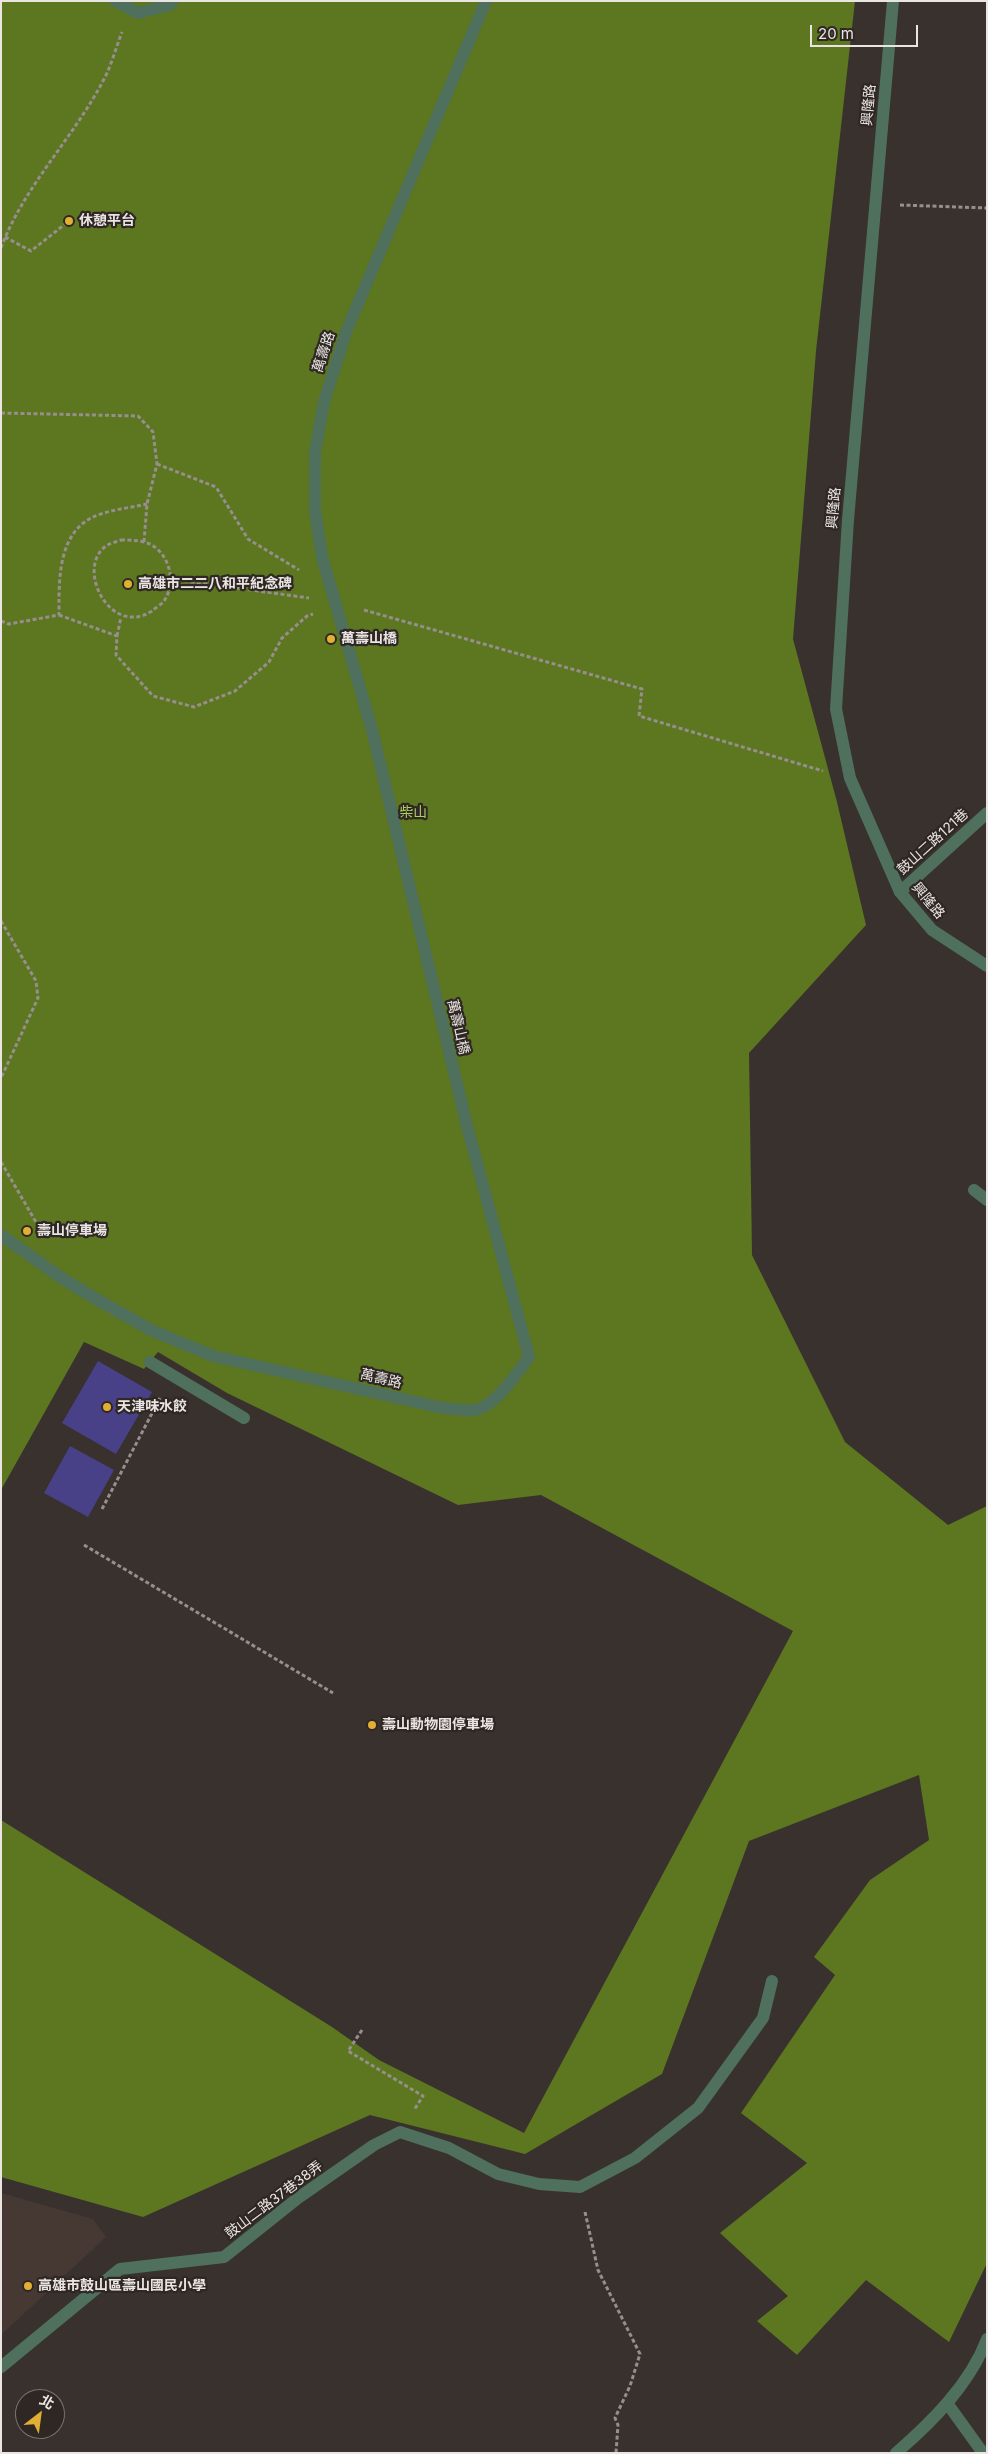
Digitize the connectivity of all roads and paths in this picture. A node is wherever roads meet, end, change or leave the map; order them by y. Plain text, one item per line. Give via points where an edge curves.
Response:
1 (115, 1) edge
2 (173, 1) edge
3 (486, 1) edge
4 (893, 1) edge
5 (124, 26) dead end
6 (876, 204) junction
7 (987, 208) edge
8 (69, 221) dead end
9 (5, 237) junction
10 (1, 248) edge
11 (1, 413) edge
12 (157, 464) junction
13 (147, 504) junction
14 (144, 542) junction
15 (171, 579) junction
16 (333, 600) junction
17 (59, 615) junction
18 (121, 616) junction
19 (1, 621) edge
20 (117, 636) junction
21 (372, 730) joint
22 (850, 778) junction
23 (987, 813) edge
24 (900, 892) junction
25 (1, 921) edge
26 (987, 966) edge
27 (1, 1078) edge
28 (467, 1126) joint
29 (1, 1162) edge
30 (974, 1190) dead end
31 (987, 1200) edge
32 (1, 1235) edge
33 (43, 1265) junction
34 (150, 1362) dead end
35 (172, 1375) junction
36 (244, 1418) dead end
37 (102, 1509) dead end
38 (84, 1545) dead end
39 (333, 1693) dead end
40 (772, 1981) dead end
41 (362, 2030) dead end
42 (400, 2132) junction
43 (580, 2187) junction
44 (987, 2339) edge
45 (1, 2367) edge
46 (947, 2403) junction
47 (616, 2453) edge
48 (896, 2453) edge
49 (983, 2453) edge

1 - 2 street via 138,13
3 - 16 street, 萬壽路 via 346,332 324,402 315,452 315,510
4 - 6 street, 興隆路
5 - 9 path via 97,91 11,222
6 - 7 path
6 - 22 street, 興隆路 via 848,520 836,709
8 - 9 path via 31,251
9 - 10 path
11 - 12 path via 138,416 153,432
12 - 13 path
12 - 16 path via 216,488 248,539 289,563
13 - 14 path
13 - 17 path via 91,518 74,532 60,570
14 - 15 path via 156,547 164,556
14 - 18 path via 120,540 106,546 97,558 95,571 100,595
15 - 16 path
15 - 18 path via 164,601 155,609 135,618
16 - 20 path via 307,616 282,638 269,662 235,691 194,707 153,696 116,655
16 - 21 street, 萬壽路
16 - 22 path via 642,689 639,716
17 - 19 path via 9,624
17 - 20 path
18 - 20 path
21 - 28 street, 萬壽山橋
22 - 24 street, 興隆路
23 - 24 street, 鼓山二路121巷
24 - 26 street, 興隆路 via 932,930
25 - 27 path via 36,980 38,998
28 - 33 street, 萬壽路 via 528,1357 506,1388 475,1410 438,1407 212,1356 153,1331
29 - 33 path via 48,1243
30 - 31 street
32 - 33 street, 萬壽路
34 - 35 street
35 - 36 street
35 - 37 path
38 - 39 path
40 - 43 street via 763,2018 698,2108 635,2158
41 - 42 path via 348,2051 423,2096
42 - 43 street via 448,2148 498,2174 539,2184
42 - 45 street, 鼓山二路37巷38弄 via 374,2145 298,2198 224,2256 120,2269
43 - 47 path via 598,2270 640,2354 615,2418 618,2425
44 - 46 street via 981,2354
46 - 48 street
46 - 49 street

